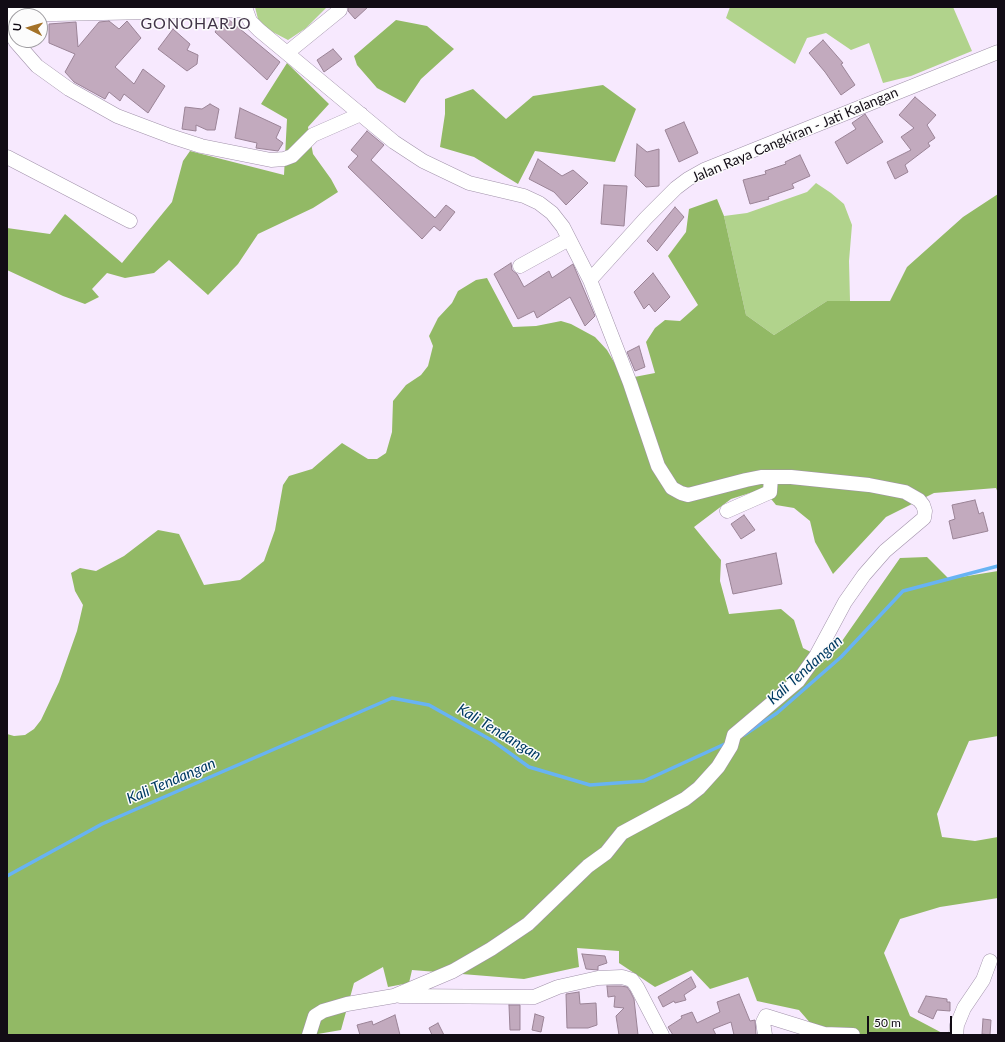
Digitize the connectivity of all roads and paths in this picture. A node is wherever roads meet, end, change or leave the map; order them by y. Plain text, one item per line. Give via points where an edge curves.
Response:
1 (246, 9) edge
2 (340, 10) dead end
3 (7, 15) edge
4 (7, 26) edge
5 (287, 52) junction
6 (998, 52) edge
7 (361, 114) junction
8 (7, 157) edge
9 (130, 221) dead end
10 (569, 239) junction
11 (520, 266) dead end
12 (590, 280) junction
13 (771, 477) junction
14 (727, 511) dead end
15 (990, 961) dead end
16 (394, 996) junction
17 (309, 1035) edge
18 (662, 1035) edge
19 (765, 1035) edge
20 (852, 1035) edge
21 (956, 1035) edge

1 - 3 street
1 - 5 street via 250,21
2 - 5 street
4 - 7 street via 16,42 37,66 68,89 117,116 201,146 271,160 284,159 292,156 313,135
5 - 7 street
6 - 12 street, Jalan Raya Cangkiran - Jati Kalangan via 693,176 676,188
7 - 10 street via 394,142 440,170 469,183 524,196 539,203 552,213
8 - 9 street
10 - 11 street
10 - 12 street
12 - 13 street via 630,383 658,466 672,488 688,495 746,480
13 - 14 street via 770,492
13 - 16 street via 838,482 904,492 923,505 924,518 885,551 864,575 845,602 816,656 798,681 732,740 718,768 700,788 685,799 622,832 606,853 588,866 528,924 453,971
15 - 21 street via 983,980 964,1008
16 - 17 street via 323,1010 315,1016
16 - 18 street via 534,997 558,987 598,978 622,977 632,980 637,987
19 - 20 street via 763,1022 766,1016 824,1034

